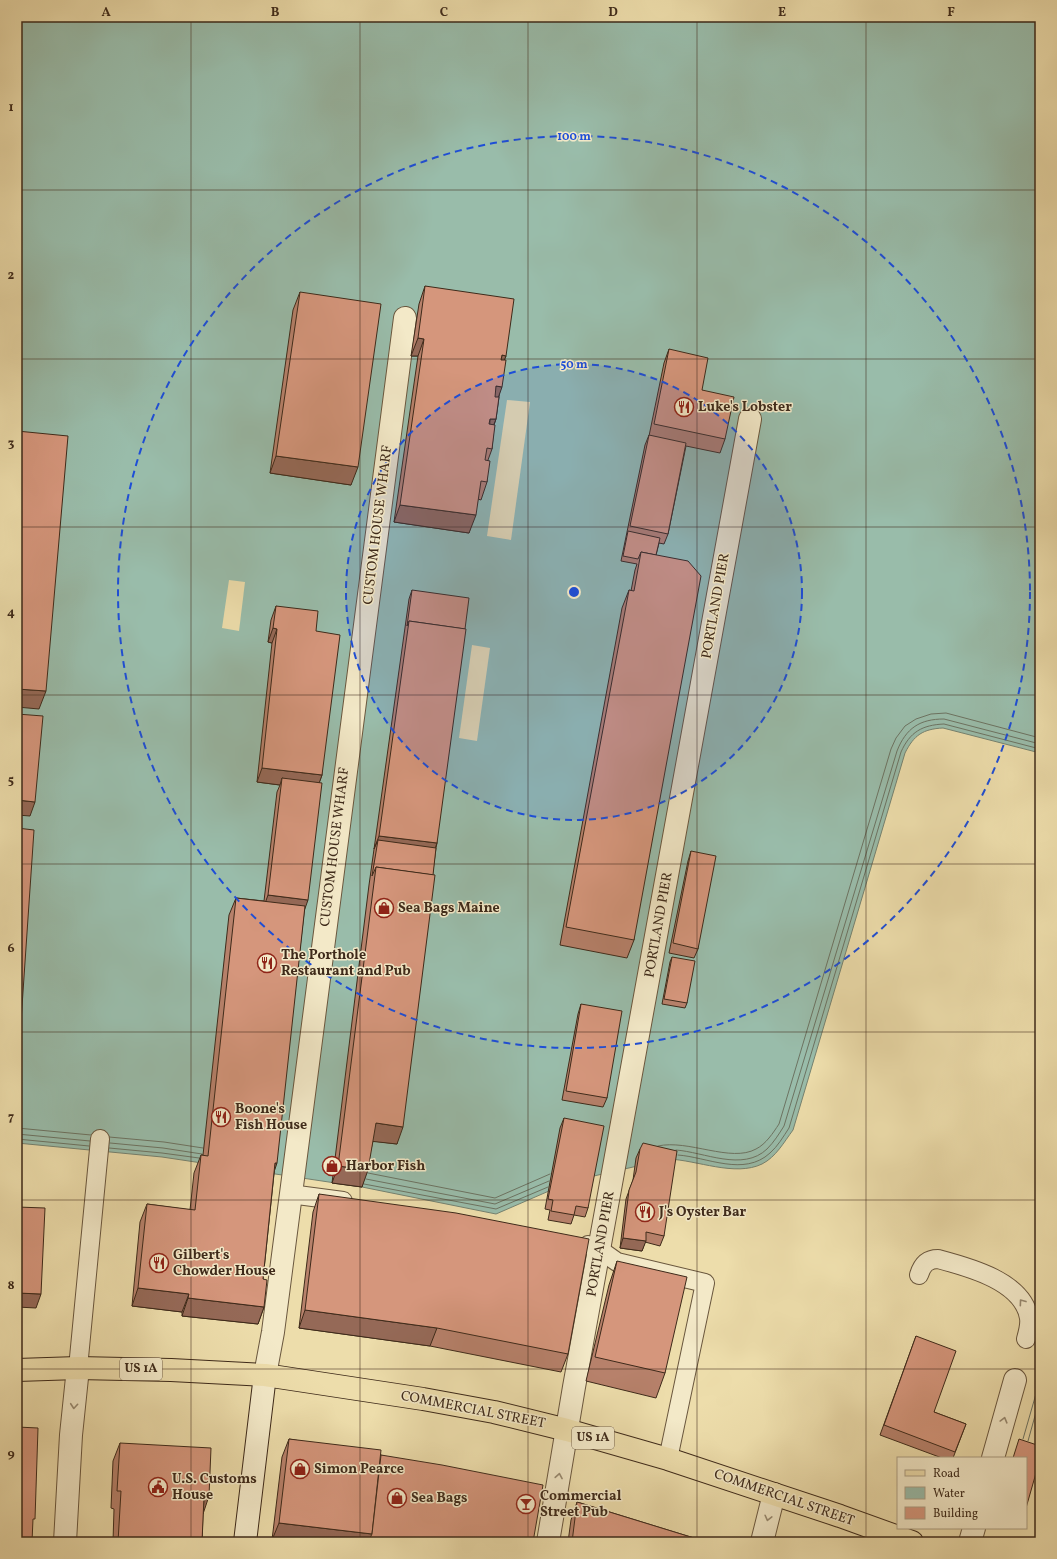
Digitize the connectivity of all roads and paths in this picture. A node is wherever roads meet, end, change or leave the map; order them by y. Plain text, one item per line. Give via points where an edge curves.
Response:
1 (405, 318) dead end
2 (750, 419) dead end
3 (100, 1139) dead end
4 (290, 1194) junction
5 (359, 1203) edge
6 (572, 1238) edge
7 (600, 1250) junction
8 (919, 1276) dead end
9 (1026, 1339) dead end
10 (78, 1368) junction
11 (17, 1370) edge
12 (265, 1375) junction
13 (1015, 1380) dead end
14 (567, 1430) junction
15 (993, 1457) edge
16 (668, 1459) junction
17 (774, 1494) junction
18 (974, 1529) edge
19 (65, 1542) edge
20 (245, 1542) edge
21 (548, 1542) edge
22 (762, 1542) edge
23 (912, 1542) edge
24 (970, 1542) edge

1 - 4 street, CUSTOM HOUSE WHARF
2 - 7 street, PORTLAND PIER
3 - 10 lane
4 - 5 lane
4 - 12 street, CUSTOM HOUSE WHARF via 273,1332
6 - 7 lane
7 - 14 street, PORTLAND PIER
7 - 16 lane via 617,1262 705,1283
9 -> 8 lane via 1029,1327 1026,1308 1001,1281 938,1259 926,1262
10 - 11 main road, COMMERCIAL STREET / US 1A
10 - 12 main road, COMMERCIAL STREET / US 1A
10 -> 19 street
12 - 14 main road, COMMERCIAL STREET / US 1A via 423,1399 494,1412
12 - 20 street, CUSTOM HOUSE WHARF
15 -> 13 street
14 - 16 main road, COMMERCIAL STREET / US 1A
21 -> 14 street, PORTLAND PIER
16 - 17 main road, COMMERCIAL STREET / US 1A
17 -> 22 street
17 - 23 main road, COMMERCIAL STREET / US 1A
18 - 24 street

